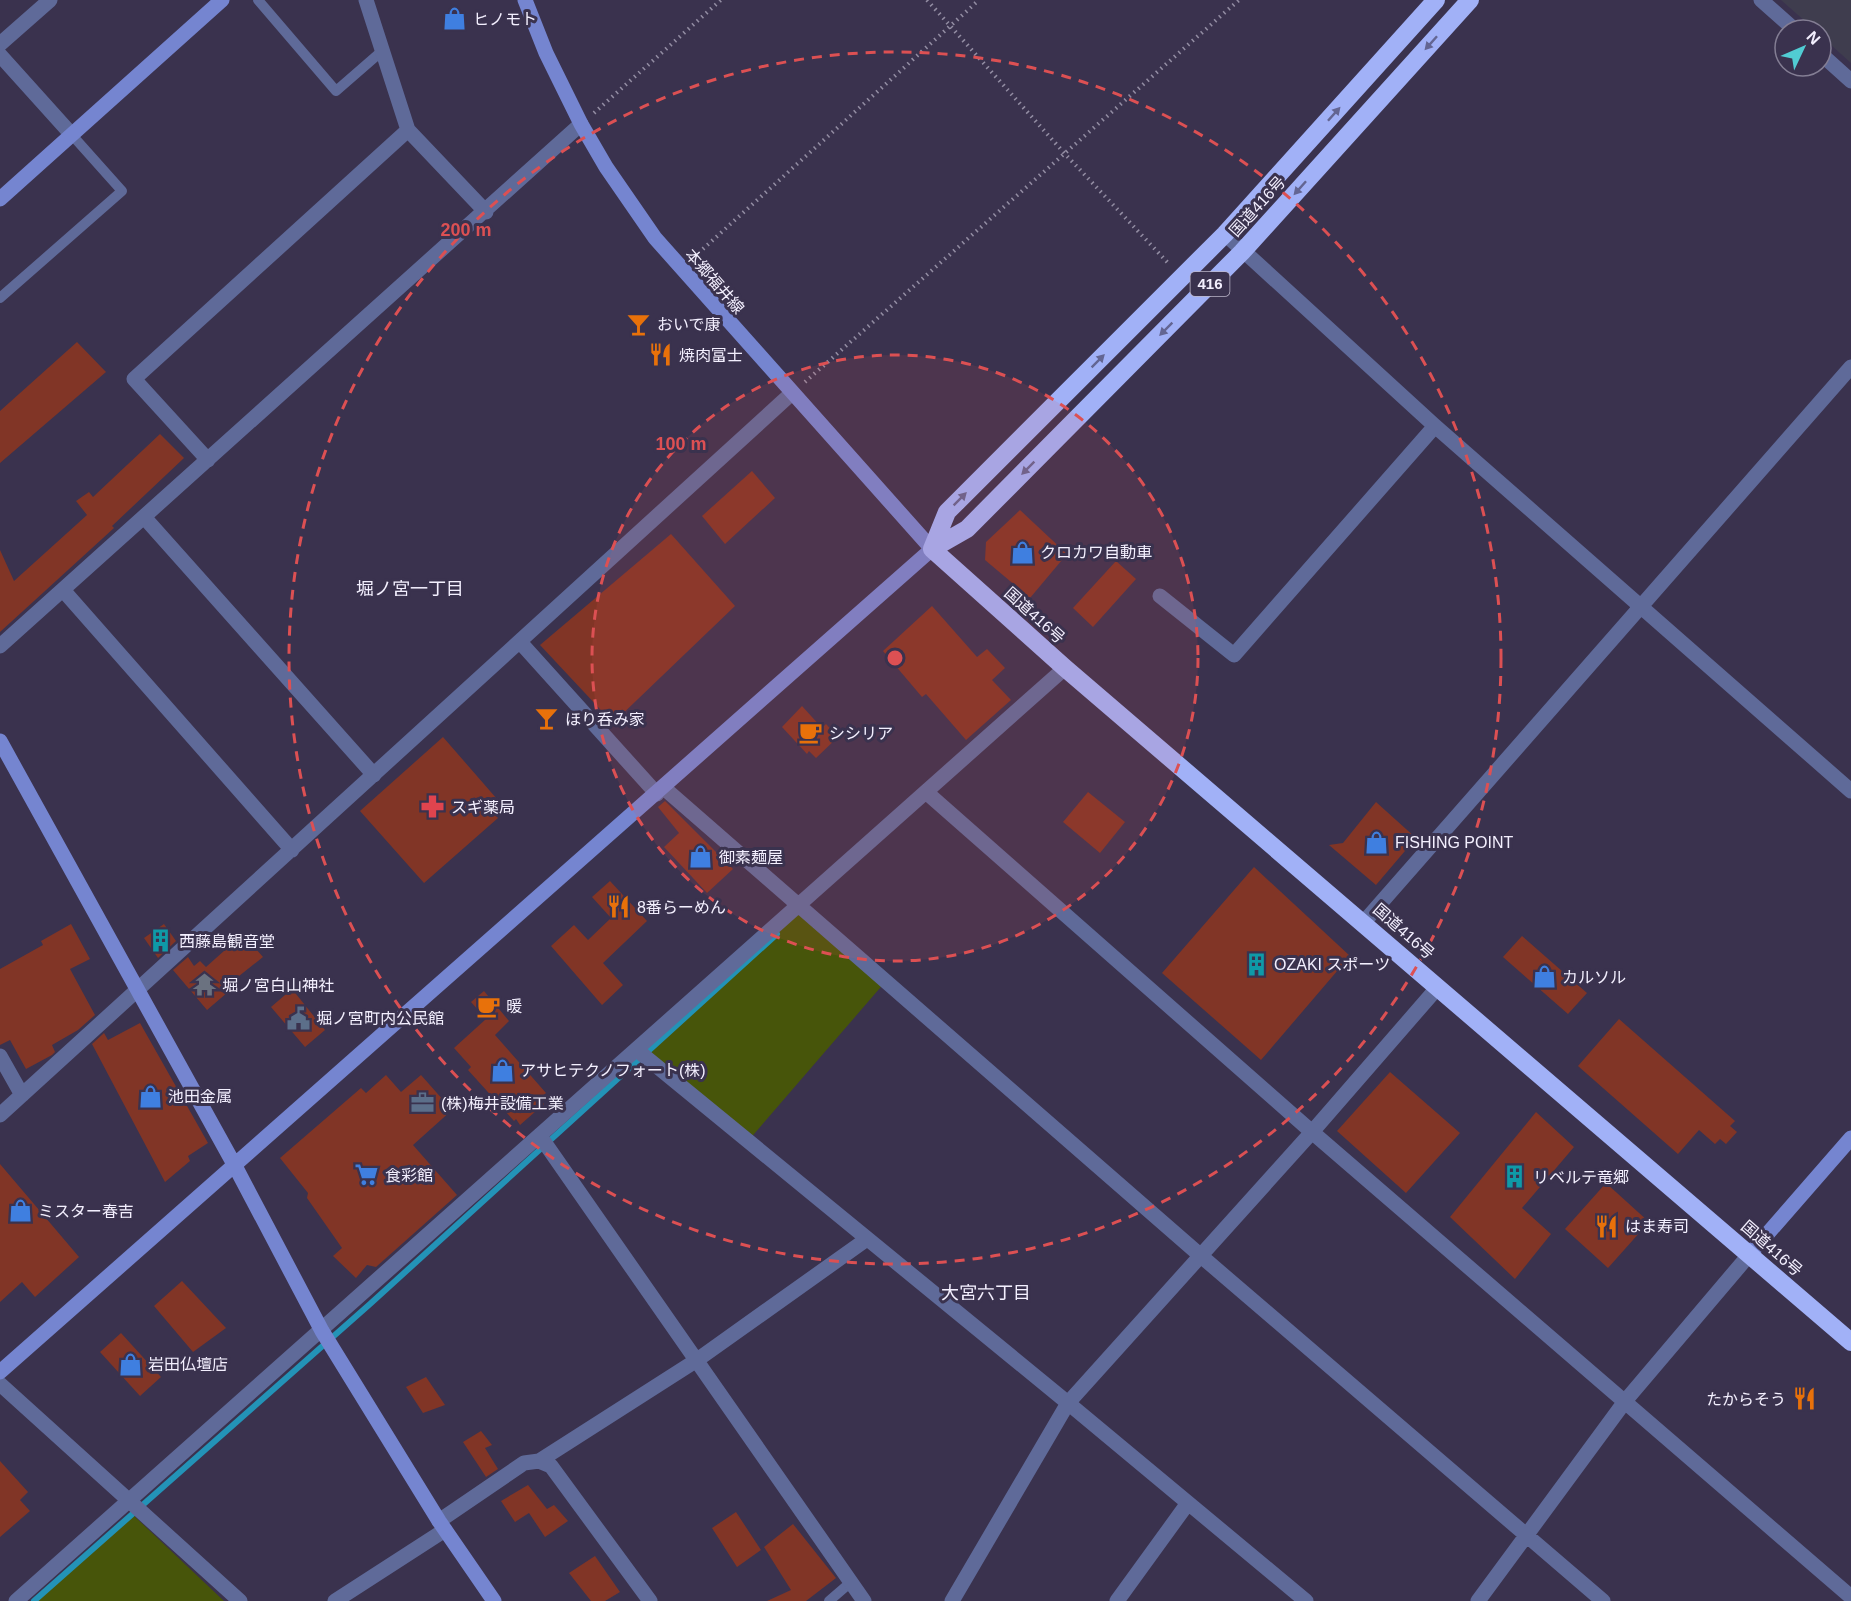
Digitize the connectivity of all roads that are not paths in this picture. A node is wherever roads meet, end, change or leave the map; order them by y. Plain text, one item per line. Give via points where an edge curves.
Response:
1 (50, 0) edge
2 (222, 0) edge
3 (258, 0) edge
4 (366, 0) edge
5 (525, 0) edge
6 (1436, 0) edge
7 (1470, 0) edge
8 (1761, 0) edge
9 (1781, 18) edge
10 (0, 44) edge
11 (382, 51) junction
12 (0, 55) edge
13 (1833, 65) edge
14 (1851, 81) edge
15 (581, 124) junction
16 (408, 130) junction
17 (72, 135) junction
18 (0, 199) edge
19 (486, 212) junction
20 (1225, 234) junction
21 (1242, 252) junction
22 (0, 298) edge
23 (1851, 367) edge
24 (792, 393) junction
25 (1435, 426) junction
26 (208, 460) junction
27 (144, 518) junction
28 (932, 549) junction
29 (63, 590) junction
30 (1160, 596) dead end
31 (1642, 607) junction
32 (520, 642) junction
33 (0, 646) edge
34 (1065, 668) junction
35 (1, 745) edge
36 (374, 776) junction
37 (661, 791) junction
38 (1851, 791) edge
39 (926, 792) junction
40 (292, 850) junction
41 (799, 905) junction
42 (1364, 922) junction
43 (1438, 987) junction
44 (139, 990) junction
45 (637, 1050) junction
46 (0, 1056) edge
47 (22, 1095) junction
48 (0, 1115) edge
49 (1312, 1132) junction
50 (540, 1136) junction
51 (1851, 1138) edge
52 (235, 1166) junction
53 (867, 1239) junction
54 (1749, 1255) junction
55 (1201, 1256) junction
56 (322, 1331) junction
57 (1851, 1342) edge
58 (697, 1360) junction
59 (0, 1372) edge
60 (0, 1384) edge
61 (1626, 1400) junction
62 (1068, 1403) junction
63 (538, 1461) junction
64 (129, 1500) junction
65 (1188, 1503) junction
66 (442, 1525) junction
67 (1527, 1535) junction
68 (851, 1582) junction
69 (1851, 1597) edge
70 (1297, 1598) edge
71 (233, 1599) edge
72 (16, 1601) edge
73 (336, 1601) edge
74 (494, 1601) edge
75 (650, 1601) edge
76 (828, 1601) edge
77 (864, 1601) edge
78 (952, 1601) edge
79 (1117, 1601) edge
80 (1478, 1601) edge
81 (1603, 1601) edge

1 - 10 street
2 - 17 street
3 - 11 lane via 336,91
4 - 11 street
5 - 15 street, 本郷福井線
20 -> 6 highway, 国道416号 / 416
7 -> 21 highway, 国道416号 / 416
8 - 9 street
11 - 16 street
12 - 17 street
13 - 14 street
15 - 19 street
15 - 24 street, 本郷福井線 via 628,200 681,269
16 - 19 street
16 - 26 street via 134,379
17 - 18 street
17 - 22 lane via 122,191
19 - 26 street
20 - 21 street
28 -> 20 highway, 国道416号 / 416 via 947,512
21 - 25 street
21 -> 28 highway, 国道416号 / 416 via 967,529
23 - 31 street
24 - 28 street, 本郷福井線
24 - 32 street
25 - 30 street via 1234,655
25 - 31 street
26 - 27 street
27 - 29 street
27 - 36 street
28 - 34 highway, 国道416号
28 - 37 street
29 - 33 street
29 - 40 street
31 - 38 street
31 - 42 street
32 - 36 street
32 - 37 street
34 - 39 street
34 - 42 highway, 国道416号
35 - 44 street
36 - 40 street
37 - 41 street
37 - 52 street
39 - 41 street
39 - 49 street
40 - 44 street
41 - 45 street
41 - 55 street
42 - 43 highway, 国道416号
43 - 49 street
43 - 54 highway, 国道416号
44 - 47 street
44 - 52 street
45 - 50 street
45 - 53 street
46 - 47 street
47 - 48 street
49 - 55 street
49 - 61 street
50 - 56 street
50 - 58 street
51 - 54 street
52 - 56 street
52 - 59 street
53 - 58 street
53 - 62 street
54 - 57 highway, 国道416号
54 - 61 street
55 - 62 street
55 - 67 street
56 - 64 street
56 - 66 street
58 - 63 street
58 - 68 street
60 - 64 street
61 - 67 street
61 - 69 street
62 - 65 street
62 - 78 street
63 - 66 street via 524,1463
63 - 75 street via 551,1466
64 - 71 street
64 - 72 street
65 - 70 street
65 - 79 street
66 - 73 street
66 - 74 street
67 - 80 street
67 - 81 street
68 - 76 lane
68 - 77 street

